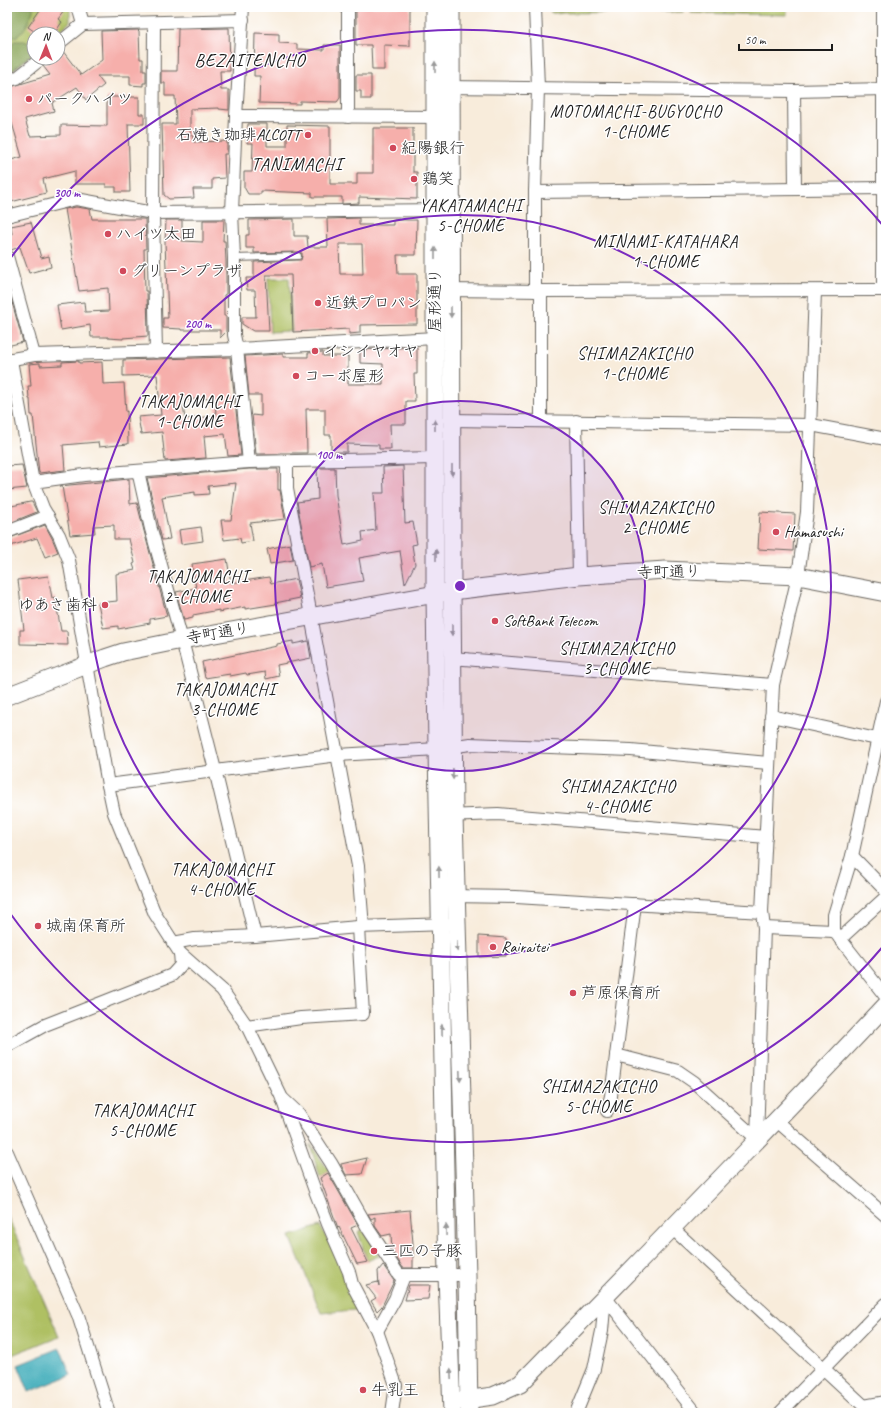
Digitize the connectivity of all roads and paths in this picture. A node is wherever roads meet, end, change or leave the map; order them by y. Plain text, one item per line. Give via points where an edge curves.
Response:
1 (78, 7) edge
2 (243, 7) edge
3 (348, 7) edge
4 (435, 7) edge
5 (451, 7) edge
6 (535, 7) edge
7 (884, 7) edge
8 (243, 20) junction
9 (154, 23) junction
10 (83, 24) junction
11 (66, 38) edge
12 (32, 66) edge
13 (7, 81) edge
14 (443, 87) junction
15 (538, 88) junction
16 (885, 89) edge
17 (794, 91) junction
18 (236, 116) junction
19 (348, 117) junction
20 (443, 117) junction
21 (795, 188) junction
22 (884, 188) junction
23 (535, 192) junction
24 (443, 210) junction
25 (232, 212) junction
26 (153, 213) junction
27 (7, 216) edge
28 (7, 256) edge
29 (298, 256) dead end
30 (234, 258) junction
31 (443, 290) junction
32 (884, 290) edge
33 (538, 291) junction
34 (815, 291) junction
35 (435, 338) junction
36 (237, 349) junction
37 (156, 352) junction
38 (34, 355) junction
39 (9, 360) edge
40 (452, 420) junction
41 (541, 421) junction
42 (576, 421) junction
43 (811, 426) junction
44 (886, 439) edge
45 (435, 458) junction
46 (287, 461) junction
47 (249, 462) junction
48 (138, 472) junction
49 (33, 482) junction
50 (48, 516) junction
51 (7, 532) edge
52 (579, 576) junction
53 (798, 576) junction
54 (444, 592) junction
55 (886, 594) edge
56 (311, 617) junction
57 (182, 640) junction
58 (452, 658) junction
59 (87, 665) junction
60 (773, 685) junction
61 (7, 696) edge
62 (886, 701) edge
63 (771, 716) junction
64 (882, 740) edge
65 (445, 747) junction
66 (338, 755) junction
67 (768, 763) junction
68 (216, 770) junction
69 (108, 785) junction
70 (446, 816) junction
71 (766, 837) junction
72 (852, 856) junction
73 (886, 891) edge
74 (448, 896) junction
75 (886, 897) edge
76 (636, 904) junction
77 (762, 912) junction
78 (448, 924) junction
79 (361, 927) junction
80 (764, 928) junction
81 (837, 935) junction
82 (255, 936) junction
83 (173, 943) junction
84 (180, 953) junction
85 (886, 997) edge
86 (886, 1005) edge
87 (247, 1026) junction
88 (7, 1046) edge
89 (616, 1055) junction
90 (281, 1096) junction
91 (607, 1111) dead end
92 (777, 1120) junction
93 (757, 1139) junction
94 (7, 1152) edge
95 (886, 1216) edge
96 (672, 1228) junction
97 (467, 1275) junction
98 (404, 1276) junction
99 (447, 1276) junction
100 (605, 1297) junction
101 (886, 1304) edge
102 (377, 1331) junction
103 (823, 1368) junction
104 (886, 1402) edge
105 (460, 1407) edge
106 (866, 1409) edge
107 (109, 1413) edge
108 (392, 1413) edge
109 (576, 1413) edge
110 (696, 1413) edge
111 (780, 1413) edge

1 - 10 street
2 - 8 street
3 - 19 street
14 -> 4 street, 屋形通り
5 - 14 street, 屋形通り
6 - 15 street
7 - 16 street
8 - 9 street
8 - 18 street
9 - 10 street
9 - 26 street
10 - 11 street
12 - 13 street via 17,78
14 - 15 street
14 - 20 street, 屋形通り
15 - 17 street
15 - 23 street
16 - 17 street
16 - 22 street
17 - 21 street
18 - 19 street
18 - 25 street
19 - 20 street
20 - 24 street, 屋形通り
21 - 22 street
21 - 23 street
22 - 32 street
23 - 33 street
24 - 25 street
24 - 31 street, 屋形通り
25 - 26 street
25 - 30 street
26 - 27 street via 76,199
26 - 37 street
28 - 38 street
29 - 30 lane
30 - 36 street via 234,335
31 - 33 street
31 - 35 street, 屋形通り
31 -> 40 street, 屋形通り
32 - 34 street
33 - 34 street
33 - 41 street
34 - 43 street
35 - 36 street
45 -> 35 street, 屋形通り
36 - 37 street
36 - 47 street
37 - 38 street
38 - 39 street
39 - 49 street
40 - 41 street
40 -> 54 street, 屋形通り
41 - 42 street
42 - 43 street
42 - 52 street
43 - 44 street
43 - 53 street via 808,512
45 - 46 street
54 -> 45 street, 屋形通り
46 - 47 street
46 - 56 street via 287,488
47 - 48 street
48 - 49 street via 84,475
48 - 57 street
49 - 50 street
50 - 51 street
50 - 59 street via 69,560
52 - 53 street, 寺町通り via 665,570
52 - 54 street, 寺町通り
53 - 55 street, 寺町通り
53 - 60 street
54 - 56 street, 寺町通り
54 -> 58 street
54 - 65 street
56 - 57 street, 寺町通り
56 - 66 street
57 - 59 street, 寺町通り via 123,652
57 - 68 street
58 - 60 street
58 - 65 street
59 - 61 street, 寺町通り
59 - 69 street
60 - 63 street
62 - 64 street
63 - 64 street
63 - 67 street
64 - 72 street
65 - 66 street
65 - 67 street via 470,744 631,750
65 - 70 street
66 - 68 street
66 - 79 street via 358,866
67 - 71 street
68 - 69 street
68 - 82 street
69 - 83 street via 114,813 155,914
70 - 71 street via 498,814
70 - 74 street
71 - 77 street
72 - 73 street
72 - 81 street via 834,914
74 - 76 street
74 - 78 street
75 - 81 street
76 - 77 street
76 - 89 street
77 - 80 street
78 - 79 street
78 -> 97 street
99 -> 78 street
79 - 82 street
79 - 87 street via 363,1014 301,1018
80 - 81 street
80 - 93 street
81 - 85 street
82 - 83 street via 195,939
83 - 84 street
84 - 87 street via 222,990
84 - 88 street via 181,965 172,975 45,1025
86 - 92 street
87 - 90 street
89 - 91 street
89 - 93 street via 678,1071 694,1082
90 - 98 street via 299,1114 331,1163 372,1235 399,1275
90 - 102 street via 352,1284
92 - 93 street
92 - 95 street
93 - 96 street
94 - 107 street via 78,1315
96 - 100 street
96 - 103 street
97 - 99 street
97 - 105 street
98 - 99 street
98 - 102 street via 395,1299
105 -> 99 street
100 - 105 street via 520,1384
100 - 109 street via 602,1332 594,1369
100 - 110 street
101 - 103 street
102 - 108 street via 396,1385
103 - 106 street
103 - 111 street
104 - 106 street

